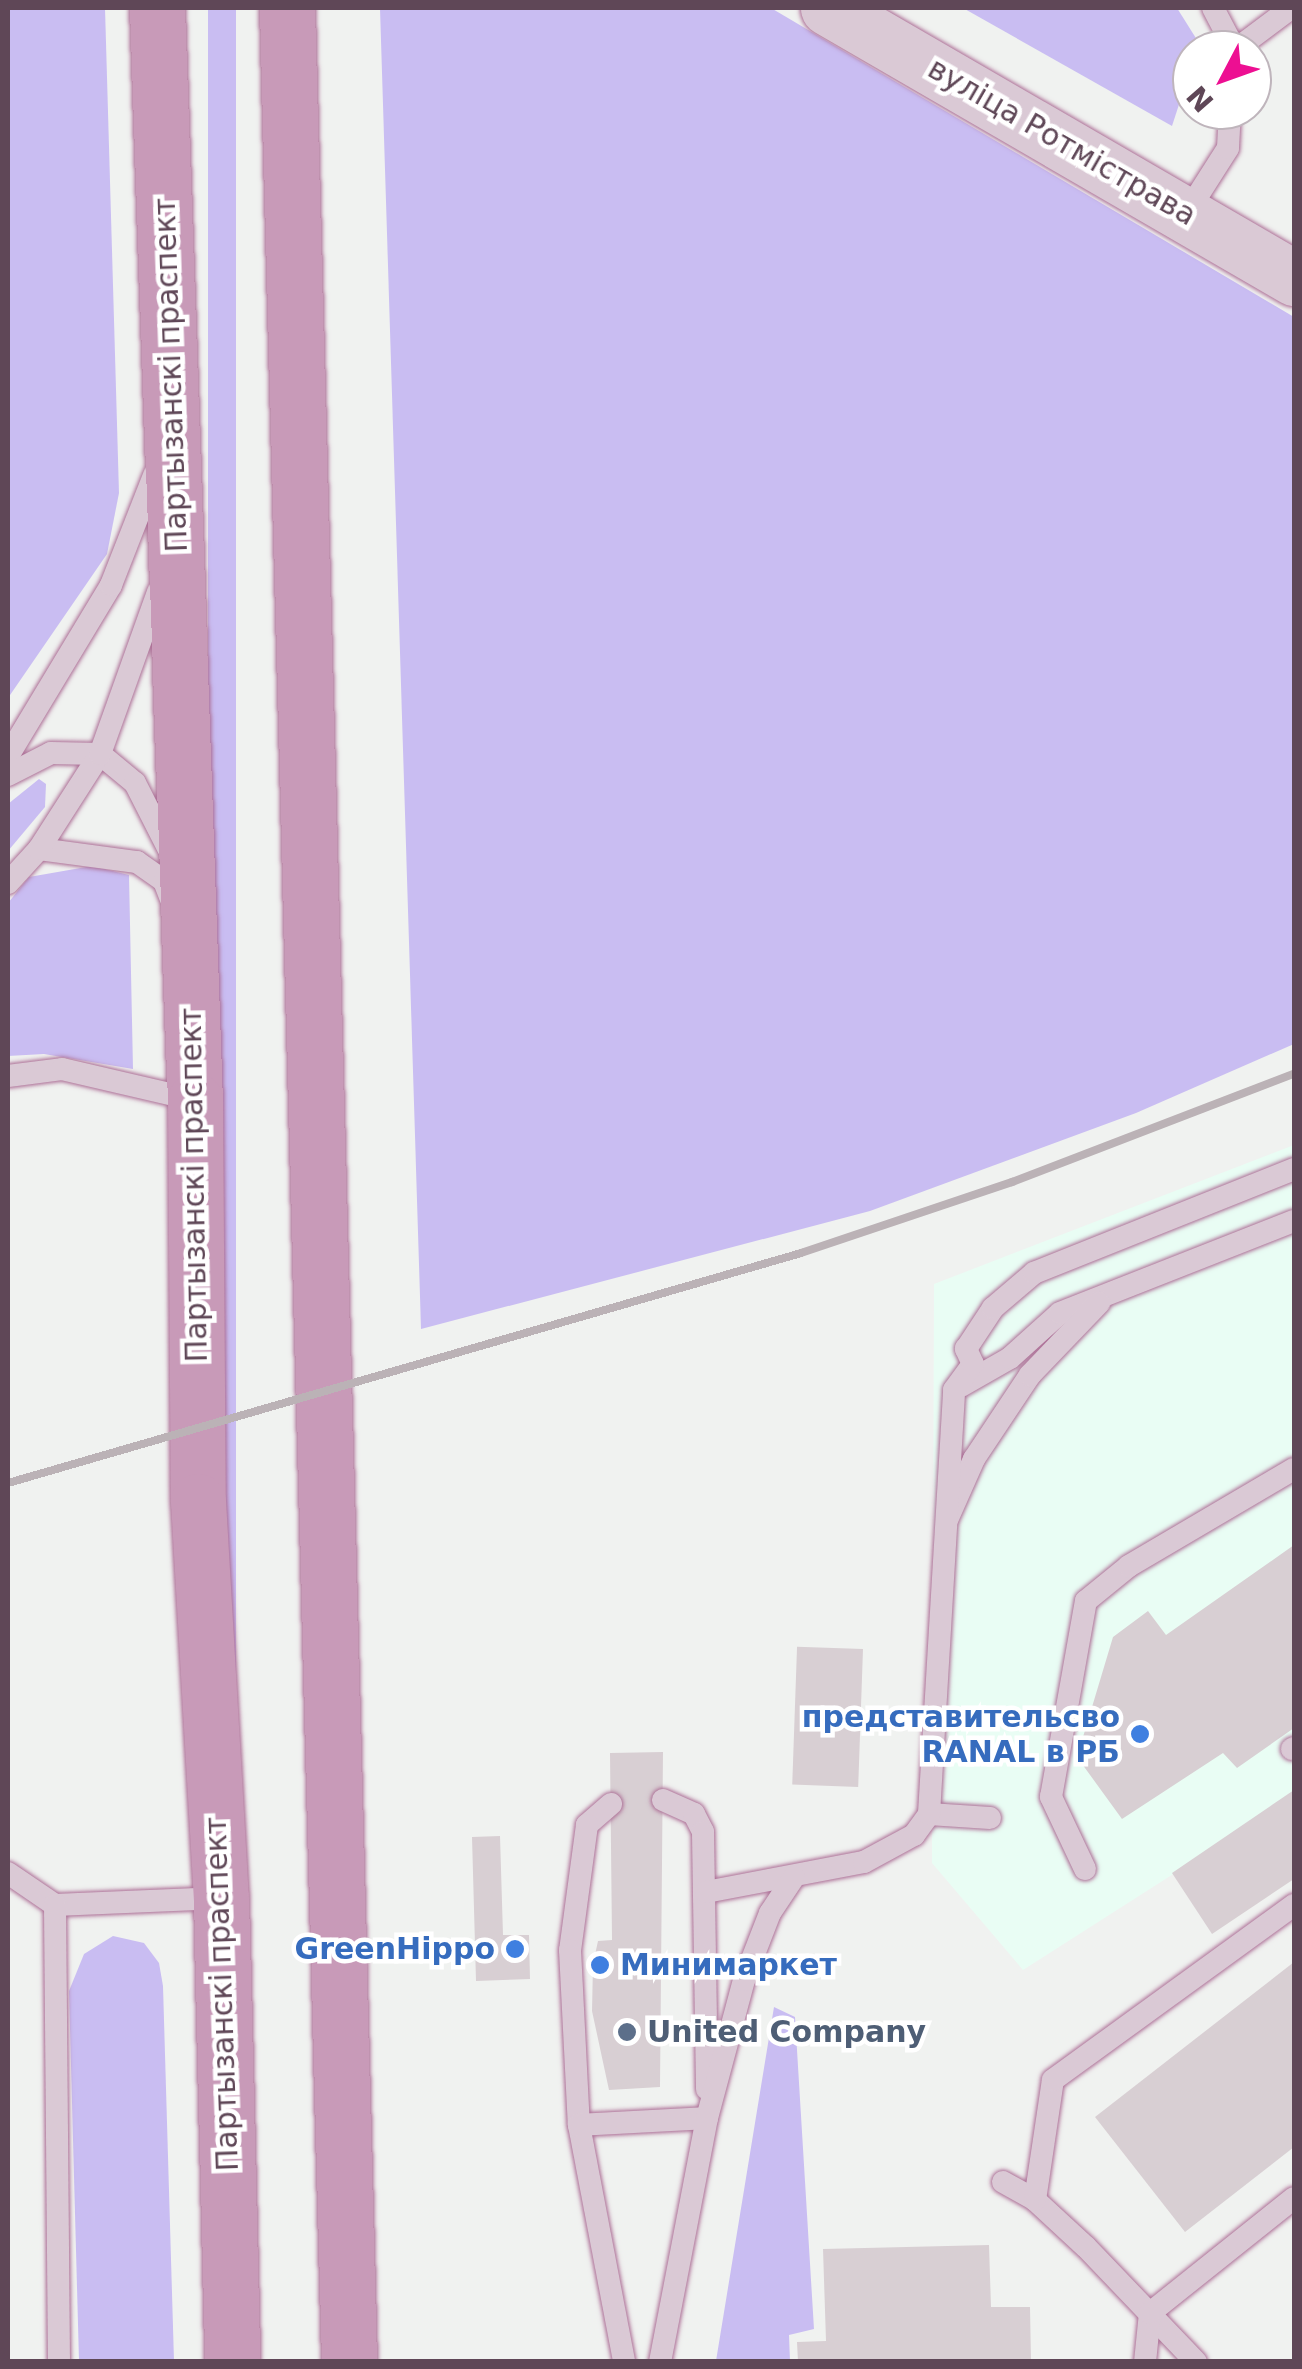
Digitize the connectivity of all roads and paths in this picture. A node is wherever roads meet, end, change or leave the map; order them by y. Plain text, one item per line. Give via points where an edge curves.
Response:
1 (157, 8) edge
2 (287, 8) edge
3 (828, 8) edge
4 (1291, 8) edge
5 (1261, 30) edge
6 (1229, 130) edge
7 (1186, 214) junction
8 (1294, 278) edge
9 (170, 383) junction
10 (177, 522) junction
11 (100, 754) junction
12 (8, 756) edge
13 (8, 775) edge
14 (39, 848) junction
15 (8, 883) edge
16 (191, 948) junction
17 (8, 1076) edge
18 (195, 1100) junction
19 (1294, 1169) edge
20 (1294, 1221) edge
21 (1114, 1290) junction
22 (954, 1390) junction
23 (1294, 1470) edge
24 (941, 1533) junction
25 (663, 1800) dead end
26 (611, 1804) dead end
27 (928, 1814) junction
28 (990, 1818) dead end
29 (1086, 1869) dead end
30 (8, 1873) edge
31 (794, 1877) junction
32 (706, 1892) junction
33 (221, 1898) junction
34 (55, 1905) junction
35 (1294, 1905) edge
36 (707, 2118) junction
37 (579, 2126) junction
38 (1003, 2182) dead end
39 (1294, 2198) edge
40 (1035, 2200) junction
41 (1150, 2313) junction
42 (60, 2362) edge
43 (232, 2362) edge
44 (350, 2362) edge
45 (624, 2362) edge
46 (660, 2362) edge
47 (1145, 2362) edge
48 (1196, 2362) edge

1 - 9 highway, Партызанскі праспект
2 - 44 highway
3 - 7 street, вуліца Ротмістрава
4 - 5 lane
6 - 7 lane via 1228,148
7 - 8 street, вуліца Ротмістрава
9 - 10 highway, Партызанскі праспект
9 - 12 lane via 151,491 111,585
10 - 11 lane via 144,646
10 - 16 highway, Партызанскі праспект
11 - 13 lane via 51,753
11 - 14 lane
11 - 16 lane via 134,783 166,840
14 - 15 lane
14 - 16 lane via 137,862 164,881
16 - 18 highway, Партызанскі праспект
17 - 18 lane via 62,1069
18 - 33 highway, Партызанскі праспект via 198,1501
19 - 22 lane via 1034,1272 992,1308 966,1349 973,1364
20 - 21 lane
21 - 22 lane via 1060,1313 1010,1358
21 - 24 lane via 1030,1376 974,1460
22 - 24 lane
23 - 29 lane via 1129,1566 1086,1600 1051,1797
24 - 27 lane via 941,1659
25 - 32 lane via 694,1814 704,1832
26 - 37 lane via 587,1825 578,1860 570,1950
27 - 28 lane
27 - 31 lane via 914,1835 864,1862
30 - 34 lane
31 - 32 lane
31 - 36 lane via 770,1913 744,1980
32 - 36 lane
33 - 34 lane
33 - 43 highway, Партызанскі праспект
34 - 42 lane
35 - 40 lane via 1053,2080
36 - 37 lane
36 - 46 lane
37 - 45 lane
38 - 40 lane
39 - 41 lane
40 - 41 lane
41 - 47 lane
41 - 48 lane

